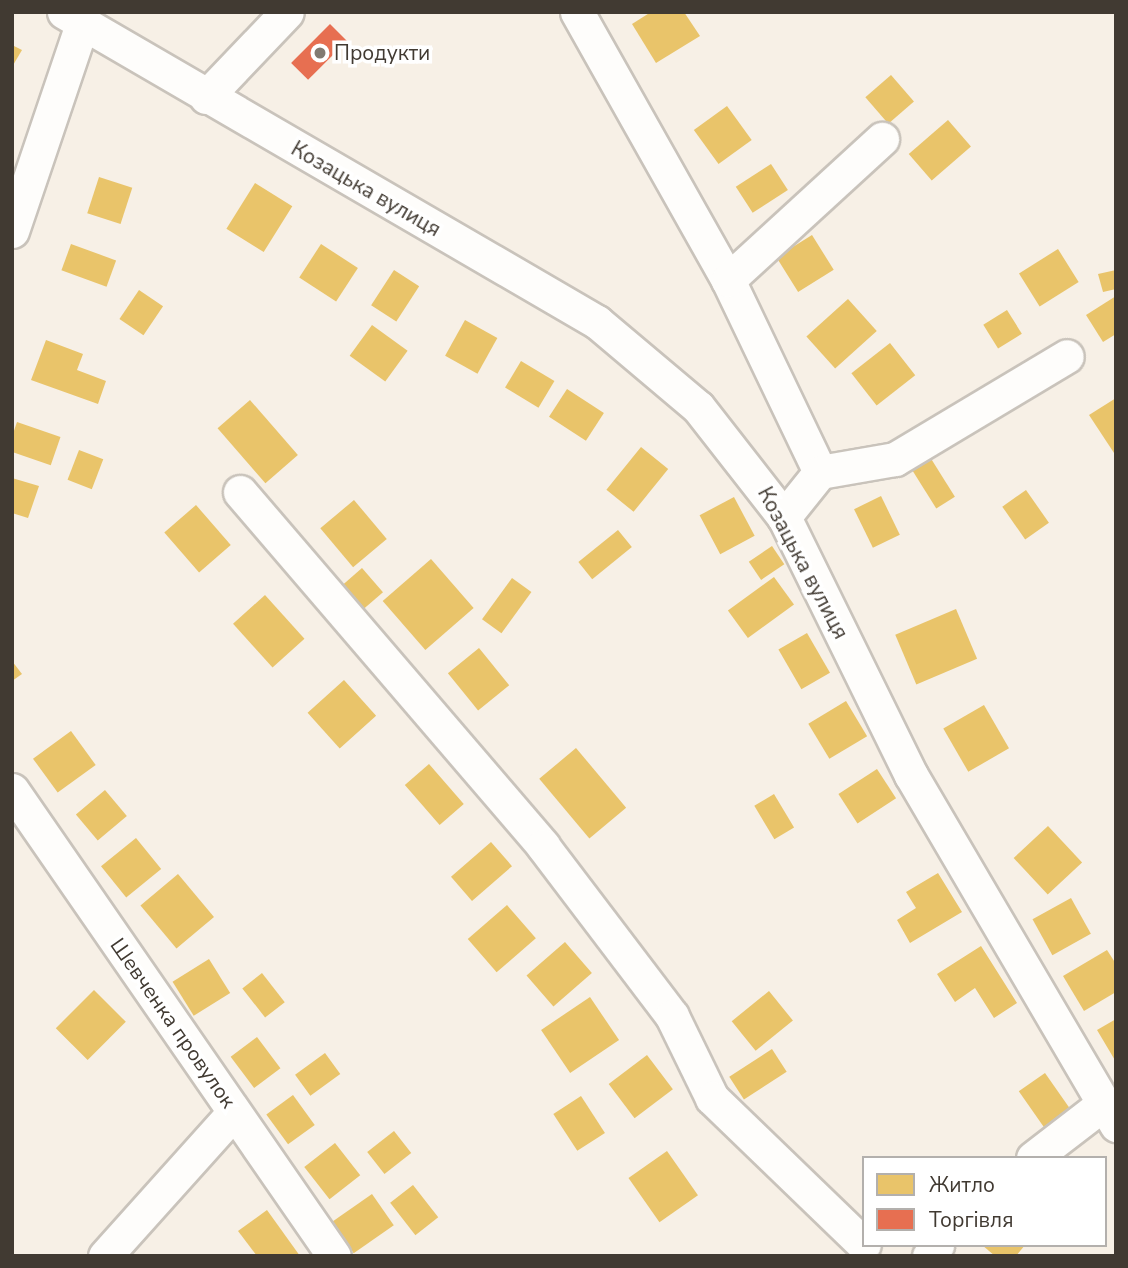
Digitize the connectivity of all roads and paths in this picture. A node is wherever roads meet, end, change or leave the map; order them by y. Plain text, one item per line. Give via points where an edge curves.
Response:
1 (286, 12) edge
2 (577, 12) edge
3 (73, 18) edge
4 (206, 97) junction
5 (882, 139) dead end
6 (12, 231) edge
7 (728, 280) junction
8 (1067, 356) dead end
9 (820, 472) junction
10 (240, 492) dead end
11 (784, 517) junction
12 (12, 790) edge
13 (234, 1112) junction
14 (1109, 1114) edge
15 (1036, 1156) edge
16 (862, 1243) edge
17 (105, 1256) edge
18 (334, 1256) edge

1 - 4 street
2 - 7 street
3 - 4 street, Козацька вулиця
3 - 6 street
4 - 11 street, Козацька вулиця via 597,322 698,407 764,484
5 - 7 street
7 - 9 street
8 - 9 street via 895,459
9 - 11 street
10 - 16 street via 543,846 672,1016 712,1098
11 - 14 street, Козацька вулиця via 911,775
12 - 13 street, Шевченка провулок
13 - 17 street
13 - 18 street, Шевченка провулок
14 - 15 street

